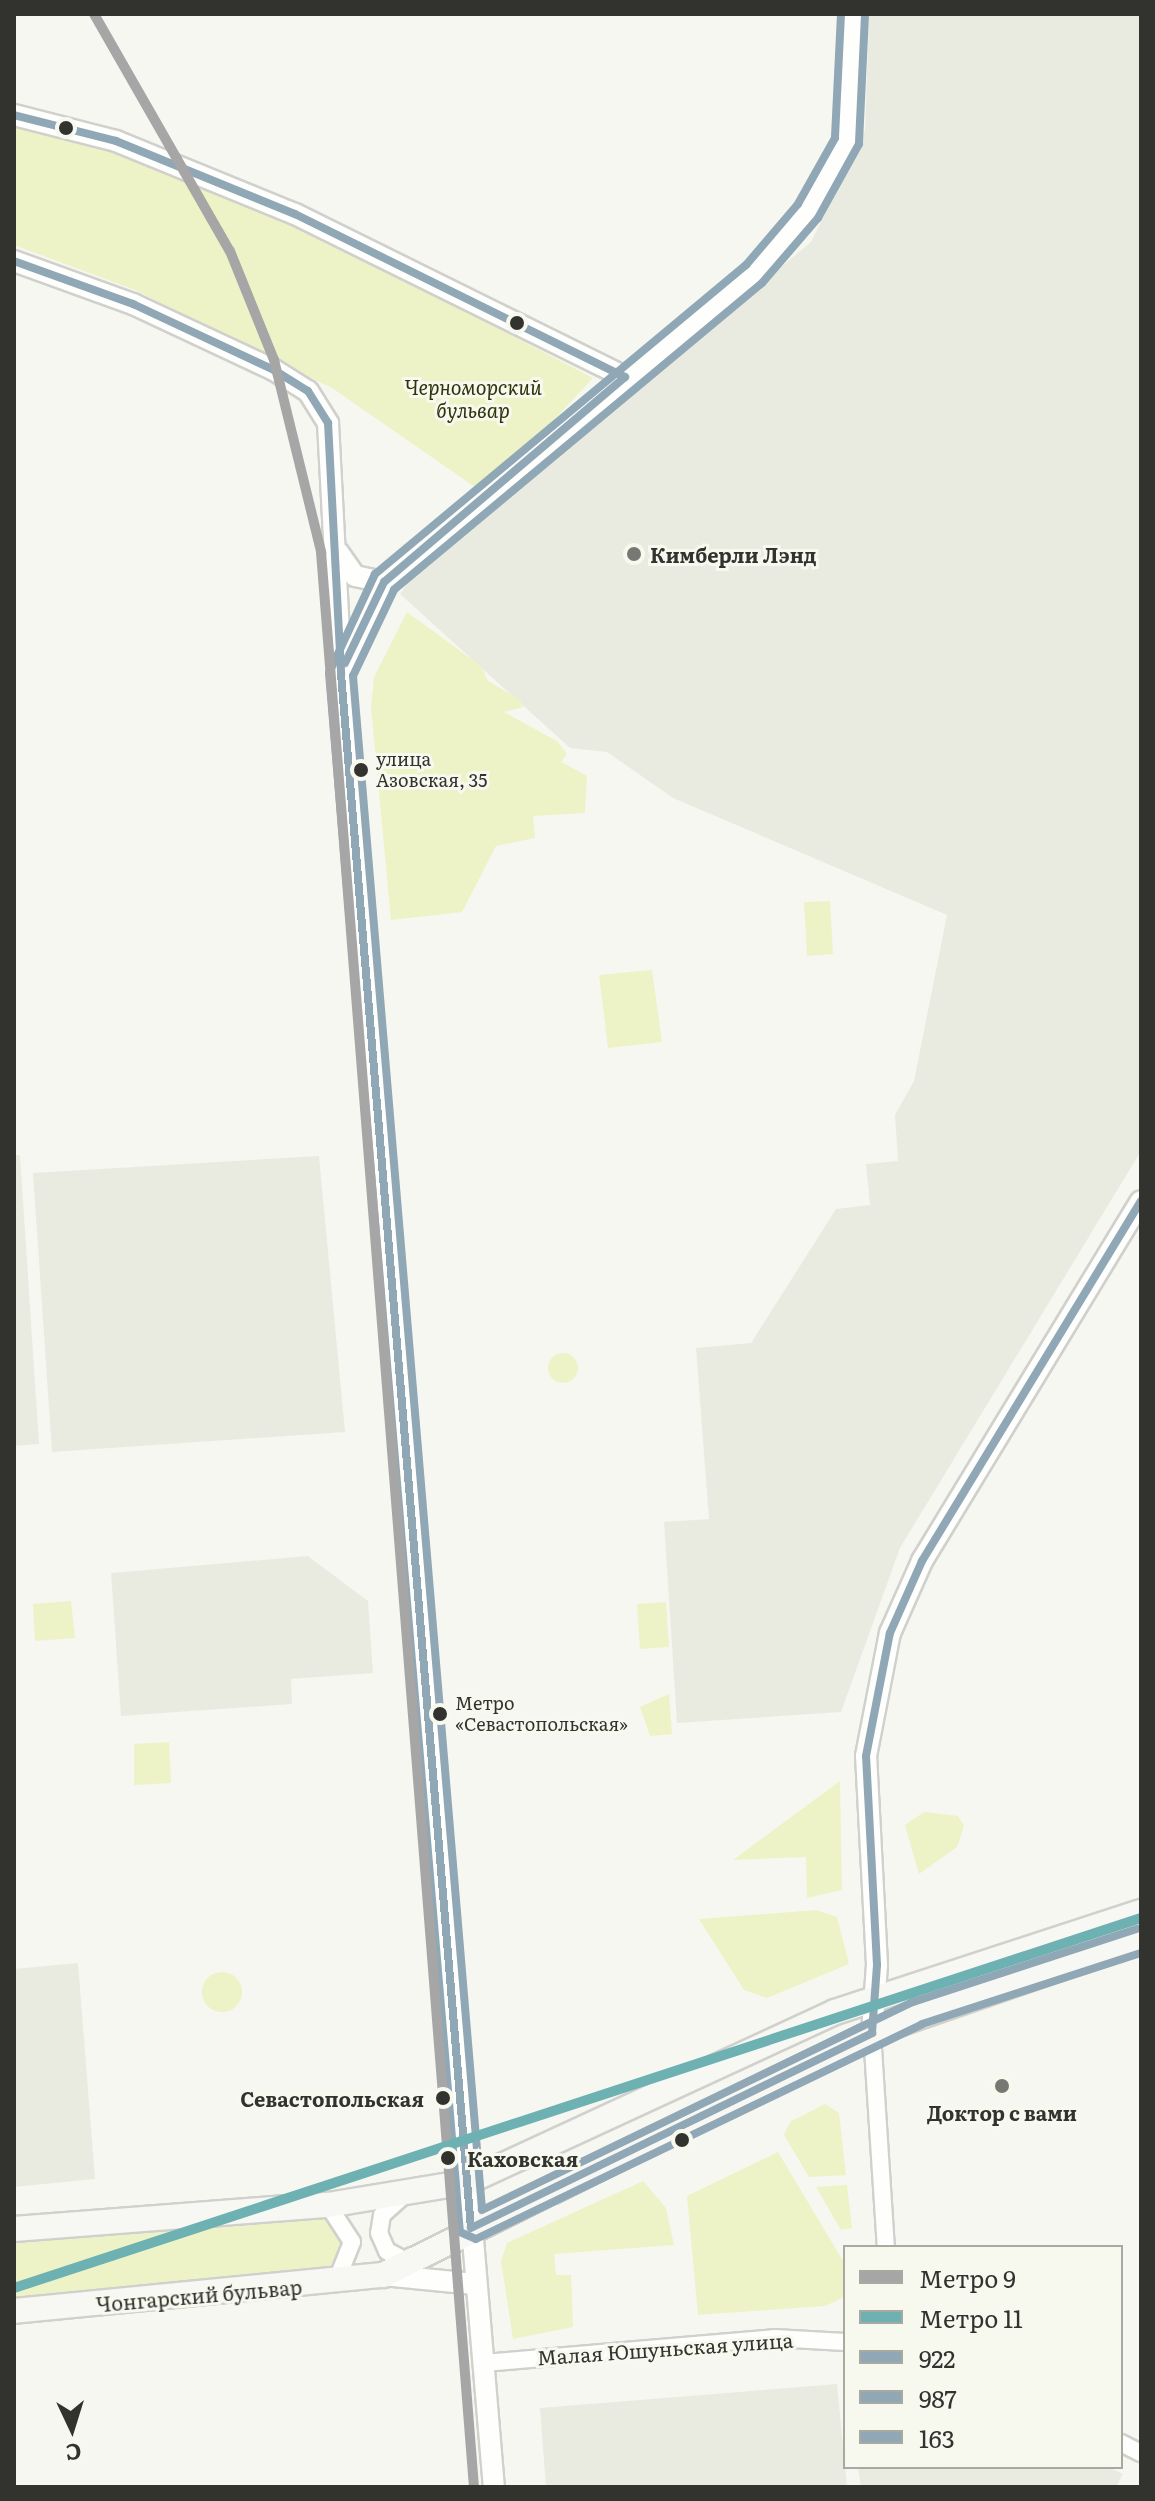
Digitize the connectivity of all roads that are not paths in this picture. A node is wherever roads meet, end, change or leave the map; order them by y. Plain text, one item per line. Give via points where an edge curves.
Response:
1 (853, 14) edge
2 (14, 115) edge
3 (14, 261) edge
4 (625, 377) junction
5 (337, 548) junction
6 (384, 582) junction
7 (341, 674) junction
8 (1141, 1201) edge
9 (1141, 1912) edge
10 (1141, 1940) edge
11 (875, 1998) junction
12 (872, 2033) junction
13 (467, 2182) junction
14 (403, 2196) junction
15 (328, 2205) junction
16 (471, 2228) junction
17 (14, 2229) edge
18 (886, 2245) edge
19 (412, 2263) junction
20 (383, 2275) junction
21 (334, 2283) junction
22 (475, 2284) junction
23 (14, 2311) edge
24 (843, 2342) edge
25 (484, 2363) junction
26 (1123, 2444) edge
27 (1141, 2453) edge
28 (494, 2487) edge

1 - 4 street via 847,141 832,179 754,274
2 - 4 street via 116,141 295,214
3 - 5 street via 133,304 308,391 328,423
4 - 6 street
5 - 6 street via 355,576
5 - 7 street
6 - 7 street
7 - 13 street
8 - 11 street via 922,1561 895,1619 866,1756
9 - 11 main road
10 - 12 main road, Чонгарский бульвар
11 - 12 street
11 - 13 main road
12 - 16 main road, Чонгарский бульвар
12 - 18 street
13 - 14 main road
13 - 16 street
14 - 15 main road
14 - 19 street via 387,2207 379,2233 387,2251
15 - 17 main road
15 - 21 street via 352,2242
16 - 19 main road, Чонгарский бульвар
16 - 22 street
19 - 20 main road, Чонгарский бульвар
20 - 21 main road, Чонгарский бульвар
20 - 22 street, Чонгарский бульвар
21 - 23 main road, Чонгарский бульвар
22 - 25 street
24 - 25 street, Малая Юшуньская улица via 774,2338
25 - 28 street
26 - 27 street

